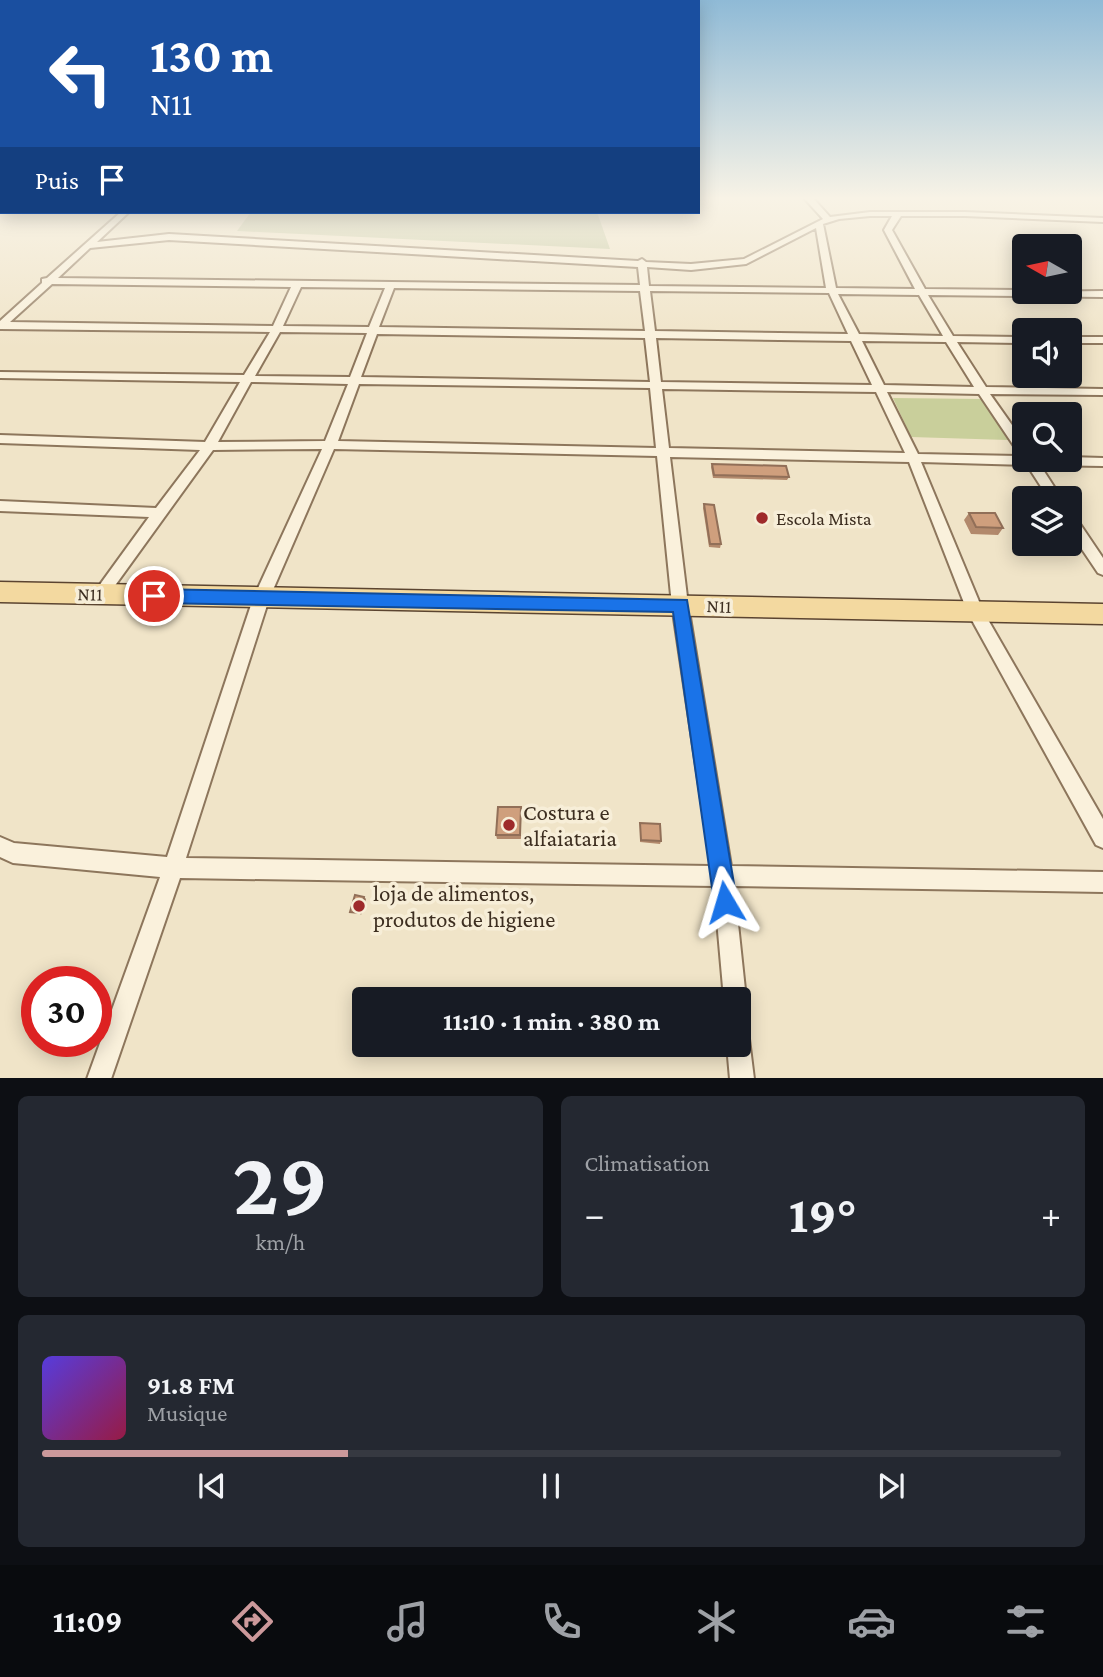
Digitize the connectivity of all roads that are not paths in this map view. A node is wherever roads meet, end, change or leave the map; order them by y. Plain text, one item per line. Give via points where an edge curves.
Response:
1 (85, 247) edge
2 (364, 247) edge
3 (773, 247) edge
4 (823, 247) edge
5 (897, 247) edge
6 (642, 262) junction
7 (46, 281) junction
8 (297, 285) junction
9 (390, 286) junction
10 (646, 290) junction
11 (921, 292) junction
12 (833, 293) junction
13 (1103, 295) edge
14 (0, 325) edge
15 (276, 330) junction
16 (373, 331) junction
17 (651, 335) junction
18 (855, 338) junction
19 (949, 339) junction
20 (1012, 340) edge
21 (1082, 340) edge
22 (1103, 340) edge
23 (0, 375) edge
24 (247, 379) junction
25 (354, 381) junction
26 (657, 386) junction
27 (880, 390) junction
28 (982, 392) junction
29 (1103, 392) edge
30 (1012, 435) edge
31 (0, 439) edge
32 (330, 445) junction
33 (209, 446) junction
34 (664, 452) junction
35 (913, 457) junction
36 (1012, 458) edge
37 (1082, 462) edge
38 (1103, 463) edge
39 (0, 506) edge
40 (160, 513) junction
41 (1082, 538) edge
42 (1103, 569) edge
43 (0, 592) edge
44 (101, 594) junction
45 (261, 599) junction
46 (680, 605) junction
47 (976, 613) junction
48 (1103, 614) edge
49 (1103, 838) edge
50 (0, 847) edge
51 (173, 868) junction
52 (723, 877) junction
53 (1103, 881) edge
54 (734, 987) edge
55 (740, 1057) edge
56 (99, 1078) edge
57 (742, 1078) edge

1 - 7 street
2 - 6 street
3 - 6 street via 746,261 691,267
4 - 12 street
5 - 11 street
6 - 10 street
7 - 8 street
7 - 14 street
8 - 9 street
8 - 15 street
9 - 10 street
9 - 16 street
10 - 12 street
10 - 17 street
11 - 12 street
11 - 13 street
11 - 19 street
12 - 18 street
14 - 15 street
15 - 16 street
15 - 24 street
16 - 17 street
16 - 25 street
17 - 18 street
17 - 26 street
18 - 19 street
18 - 27 street
19 - 20 street
19 - 28 street
21 - 22 street
23 - 24 street
24 - 25 street
24 - 33 street
25 - 26 street
25 - 32 street
26 - 27 street
26 - 34 street
27 - 28 street
27 - 35 street
28 - 29 street
28 - 30 street
31 - 33 street
32 - 33 street
32 - 34 street
32 - 45 street
33 - 40 street
34 - 35 street
34 - 46 street
35 - 36 street
35 - 47 street
37 - 38 street
39 - 40 street
40 - 44 street
41 - 42 street
43 - 44 main road, N11
44 - 45 main road, N11
45 - 46 main road, N11
45 - 51 street
46 - 47 main road, N11
46 - 52 street
47 - 48 main road, N11
47 - 49 street
50 - 51 street via 13,853
51 - 52 street
51 - 56 street
52 - 53 street
52 - 54 street
55 - 57 street

